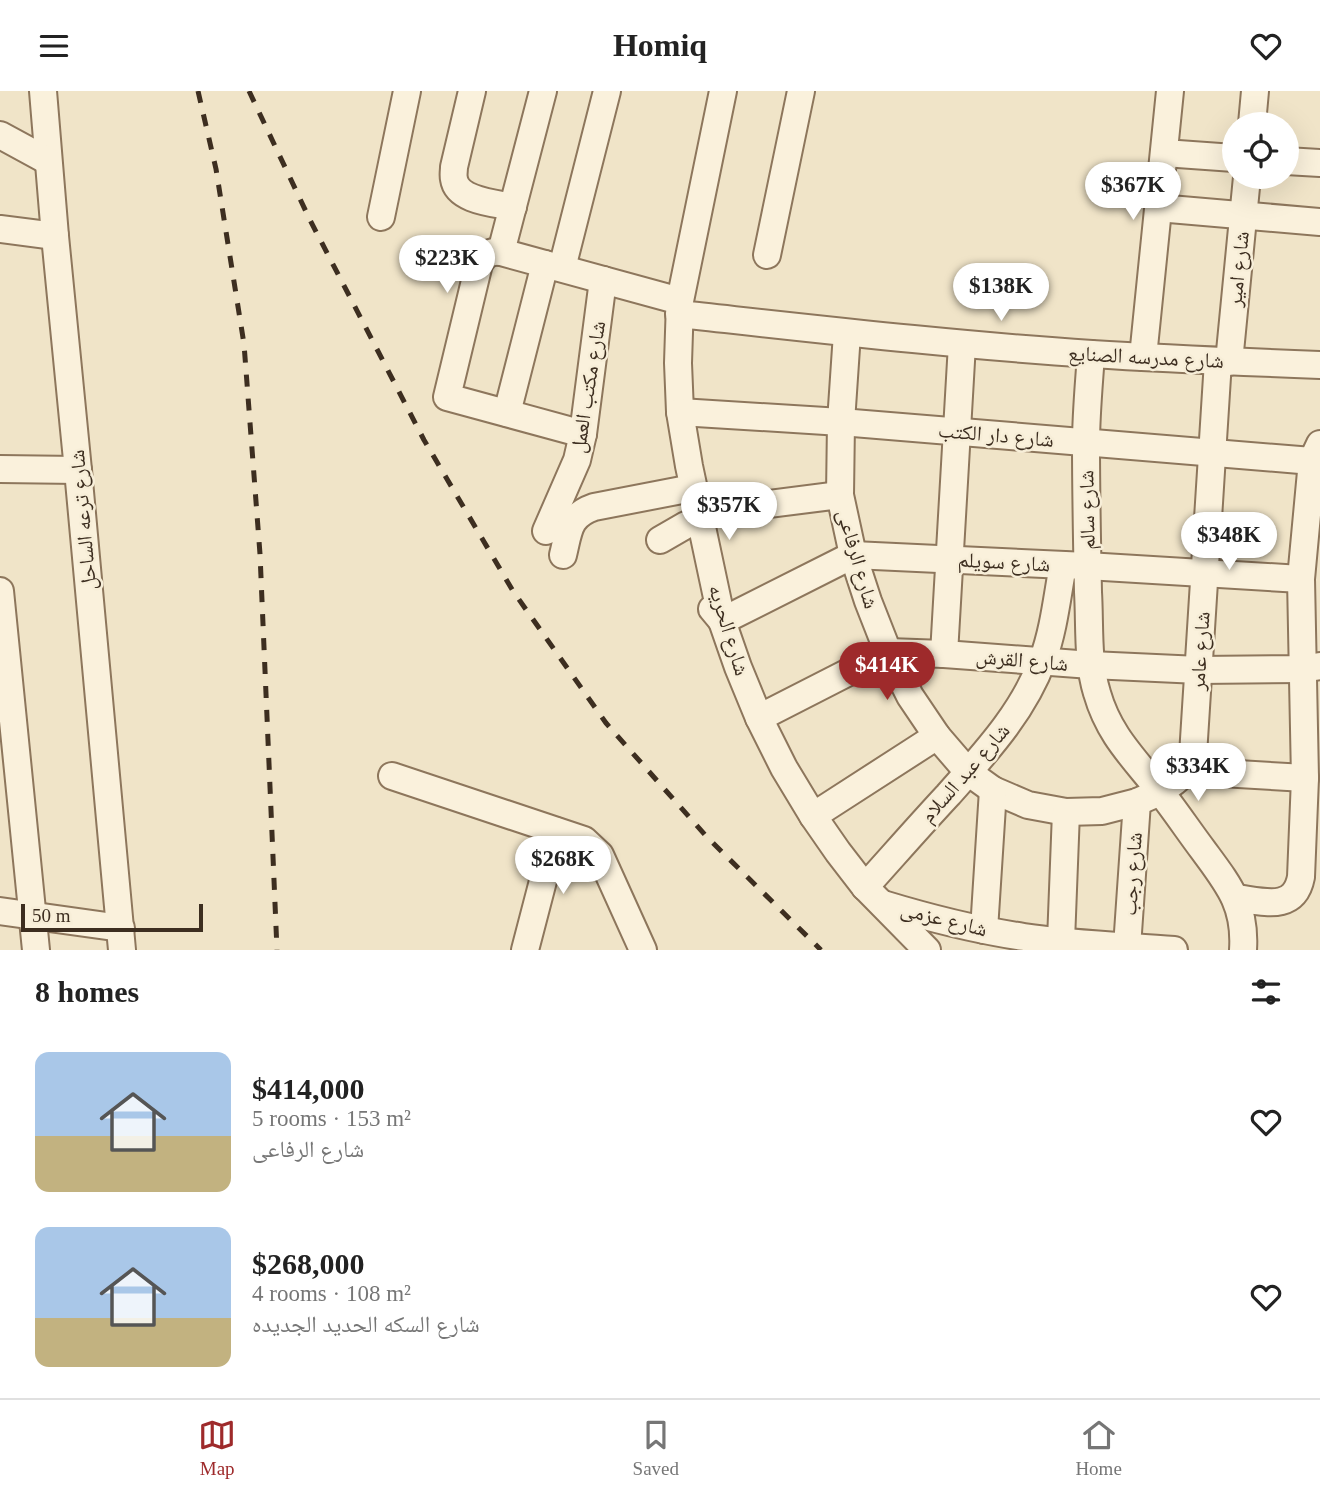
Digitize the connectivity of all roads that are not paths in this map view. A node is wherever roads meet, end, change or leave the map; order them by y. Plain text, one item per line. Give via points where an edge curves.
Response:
1 (43, 91) edge
2 (407, 91) edge
3 (472, 91) edge
4 (543, 91) edge
5 (607, 91) edge
6 (723, 91) edge
7 (801, 91) edge
8 (1170, 91) edge
9 (1255, 91) edge
10 (1253, 112) edge
11 (0, 135) edge
12 (1164, 153) junction
13 (1222, 157) edge
14 (48, 161) junction
15 (1299, 162) edge
16 (1320, 163) edge
17 (1246, 189) edge
18 (513, 207) junction
19 (1158, 208) junction
20 (1243, 216) junction
21 (381, 217) dead end
22 (1320, 222) edge
23 (0, 229) edge
24 (55, 236) junction
25 (501, 252) junction
26 (766, 255) dead end
27 (554, 266) junction
28 (603, 280) junction
29 (680, 308) junction
30 (847, 333) junction
31 (962, 344) junction
32 (1091, 354) junction
33 (1143, 357) junction
34 (1224, 361) junction
35 (1320, 365) edge
36 (680, 412) junction
37 (507, 413) junction
38 (841, 422) junction
39 (957, 431) junction
40 (583, 434) junction
41 (1086, 442) junction
42 (1213, 453) junction
43 (1316, 453) edge
44 (0, 470) edge
45 (78, 470) junction
46 (685, 478) junction
47 (840, 495) junction
48 (692, 519) junction
49 (546, 531) dead end
50 (660, 540) dead end
51 (563, 555) dead end
52 (853, 555) junction
53 (949, 559) junction
54 (1075, 565) junction
55 (1205, 573) junction
56 (1301, 579) junction
57 (0, 591) edge
58 (722, 621) junction
59 (888, 652) junction
60 (944, 653) junction
61 (1042, 662) junction
62 (1091, 665) junction
63 (1311, 668) edge
64 (1199, 670) junction
65 (759, 718) junction
66 (937, 736) junction
67 (1186, 771) junction
68 (968, 772) junction
69 (393, 776) dead end
70 (1305, 778) junction
71 (993, 790) junction
72 (1149, 797) junction
73 (11, 801) edge
74 (1066, 812) junction
75 (813, 816) junction
76 (556, 831) junction
77 (873, 895) junction
78 (1235, 898) junction
79 (0, 911) edge
80 (33, 916) junction
81 (984, 930) junction
82 (122, 939) edge
83 (1061, 941) junction
84 (1127, 947) junction
85 (36, 950) edge
86 (525, 950) edge
87 (643, 950) edge
88 (927, 950) edge
89 (1174, 950) edge
90 (1243, 950) edge

1 - 14 street, شارع ترعه الساحل
2 - 21 street
3 - 18 street via 454,179 467,197
4 - 18 street
5 - 27 street
6 - 29 street, شارع الحريه
7 - 26 street
8 - 12 street
9 - 10 street
11 - 14 street
12 - 13 street
12 - 19 street
14 - 24 street, شارع ترعه الساحل
15 - 16 street
17 - 20 street, شارع امير
18 - 25 street
19 - 20 street
19 - 33 street
20 - 22 street
20 - 34 street, شارع امير
23 - 24 street
24 - 45 street, شارع ترعه الساحل
25 - 27 street, شارع مدرسه الصنايع
25 - 37 street via 492,251 479,264 447,397
27 - 28 street, شارع مدرسه الصنايع
27 - 37 street
28 - 29 street, شارع مدرسه الصنايع
28 - 40 street, شارع مكتب العمل
29 - 30 street, شارع مدرسه الصنايع
29 - 36 street, شارع الحريه
30 - 31 street, شارع مدرسه الصنايع
30 - 38 street, شارع الرفاعى
31 - 32 street, شارع مدرسه الصنايع
31 - 39 street
32 - 33 street, شارع مدرسه الصنايع
32 - 41 street, شارع سالم
33 - 34 street, شارع مدرسه الصنايع
34 - 35 street, شارع مدرسه الصنايع
34 - 42 street, شارع عامر
36 - 38 street, شارع دار الكتب
36 - 46 street, شارع الحريه
37 - 40 street
38 - 39 street, شارع دار الكتب
38 - 47 street, شارع الرفاعى
39 - 41 street, شارع دار الكتب
39 - 53 street
40 - 49 street, شارع مكتب العمل via 577,460
41 - 42 street, شارع دار الكتب
41 - 54 street, شارع سالم
42 - 43 street, شارع دار الكتب
42 - 55 street, شارع عامر
43 - 56 street
44 - 45 street
45 - 82 street, شارع ترعه الساحل
46 - 48 street, شارع الحريه
46 - 51 street via 583,511 573,520
47 - 48 street
47 - 52 street, شارع الرفاعى
48 - 50 street
48 - 58 street, شارع الحريه
52 - 53 street, شارع سويلم
52 - 58 street, شارع سويلم
52 - 59 street, شارع الرفاعى
53 - 54 street, شارع سويلم
53 - 60 street
54 - 55 street, شارع سويلم
54 - 61 street, شارع عبد السلام
54 - 62 street, شارع سالم
55 - 56 street, شارع سويلم
55 - 64 street, شارع عامر
56 - 63 street
57 - 73 street
58 - 65 street, شارع الحريه
59 - 60 street, شارع القرش
59 - 65 street, شارع القرش
59 - 66 street, شارع الرفاعى
60 - 61 street, شارع القرش
61 - 62 street, شارع القرش
61 - 68 street, شارع عبد السلام via 1012,719
62 - 64 street, شارع القرش
62 - 72 street, شارع سالم via 1105,717
63 - 64 street, شارع القرش
63 - 70 street
64 - 67 street, شارع عامر via 1193,755
65 - 75 street, شارع الحريه
66 - 68 street, شارع الرفاعى
66 - 75 street
67 - 70 street
67 - 72 street, شارع الرفاعى
68 - 71 street, شارع الرفاعى
68 - 77 street, شارع عبد السلام
69 - 76 street
70 - 78 street via 1299,887 1285,901 1275,903
71 - 74 street, شارع الرفاعى via 1028,805
71 - 81 street
72 - 74 street, شارع الرفاعى via 1102,811
72 - 78 street, شارع سالم via 1225,880
72 - 84 street, شارع رجب
73 - 80 street
74 - 83 street
75 - 77 street, شارع الحريه
76 - 86 street
76 - 87 street via 584,840 600,855
77 - 81 street, شارع عزمى via 932,919
77 - 88 street, شارع الحريه
78 - 90 street, شارع سالم
79 - 80 street
80 - 82 street
80 - 85 street
81 - 83 street, شارع عزمى
83 - 84 street, شارع عزمى
84 - 89 street, شارع عزمى

